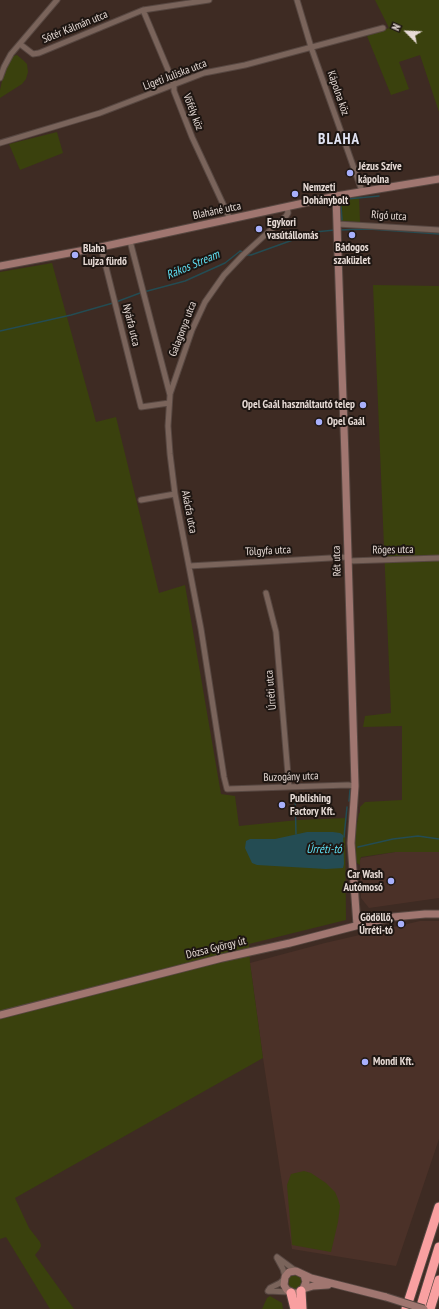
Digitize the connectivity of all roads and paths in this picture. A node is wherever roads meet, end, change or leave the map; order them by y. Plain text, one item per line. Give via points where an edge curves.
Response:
1 (57, 0) edge
2 (209, 0) edge
3 (297, 0) edge
4 (144, 10) junction
5 (383, 28) dead end
6 (20, 44) junction
7 (311, 46) junction
8 (0, 78) edge
9 (174, 84) junction
10 (0, 143) edge
11 (439, 179) edge
12 (362, 191) junction
13 (336, 196) junction
14 (287, 206) junction
15 (230, 219) junction
16 (337, 228) junction
17 (439, 230) edge
18 (130, 241) junction
19 (101, 247) junction
20 (0, 266) edge
21 (170, 395) junction
22 (169, 403) junction
23 (175, 494) junction
24 (141, 500) dead end
25 (439, 558) edge
26 (348, 559) junction
27 (189, 566) junction
28 (266, 593) dead end
29 (354, 786) junction
30 (289, 787) junction
31 (227, 789) joint
32 (439, 914) edge
33 (357, 925) junction
34 (0, 1015) edge
35 (439, 1206) edge
36 (439, 1248) edge
37 (296, 1271) junction
38 (304, 1275) junction
39 (284, 1278) junction
40 (439, 1280) edge
41 (342, 1286) junction
42 (302, 1290) junction
43 (290, 1292) junction
44 (294, 1309) edge
45 (302, 1309) edge
46 (405, 1309) edge
47 (420, 1309) edge
48 (424, 1309) edge
49 (430, 1309) edge

1 - 6 street
2 - 4 street, Sőtér Kálmán utca
3 - 7 street, Kápolna köz
4 - 6 street, Sőtér Kálmán utca via 39,53 33,54
4 - 9 street, Vőfély köz
5 - 7 street, Ligeti Juliska utca
6 - 8 street via 8,60
7 - 9 street, Ligeti Juliska utca via 244,65 204,72
7 - 12 street, Kápolna köz
9 - 10 street, Ligeti Juliska utca via 100,113
9 - 15 street, Vőfély köz via 174,91 192,137
11 - 12 street, Blaháné utca
12 - 13 street, Blaháné utca
13 - 14 street, Blaháné utca
13 - 16 street, Rét utca
14 - 15 street, Blaháné utca
14 - 21 street, Galagonya utca via 286,216 244,253 221,279 202,307
15 - 18 street, Blaháné utca
16 - 17 street, Rigó utca
16 - 26 street, Rét utca
18 - 19 street, Blaháné utca
18 - 21 street, Akácfa utca
19 - 20 street, Blaháné utca
19 - 22 street, Nyárfa utca via 141,407
21 - 22 street, Akácfa utca
22 - 23 street, Akácfa utca via 168,426
23 - 24 street
23 - 27 street, Akácfa utca
25 - 26 street, Röges utca
26 - 27 street, Tölgyfa utca
26 - 29 street, Rét utca
27 - 31 street, Akácfa utca
28 - 30 street, Úrréti utca via 276,632
29 - 30 street, Buzogány utca
29 - 33 street, Rét utca via 351,843
30 - 31 street, Buzogány utca
32 - 33 street, Dózsa György út via 393,917
33 - 34 street, Dózsa György út
35 - 46 highway
36 - 47 highway
37 - 38 street
37 - 39 street via 290,1272
37 - 39 street via 277,1257
38 - 41 street
38 - 42 street via 306,1282
39 - 43 street via 285,1288
39 - 43 street via 268,1291
40 - 49 highway
41 - 42 street via 313,1286
41 - 48 street, bridge
42 - 43 street
42 - 45 highway
43 - 44 highway

